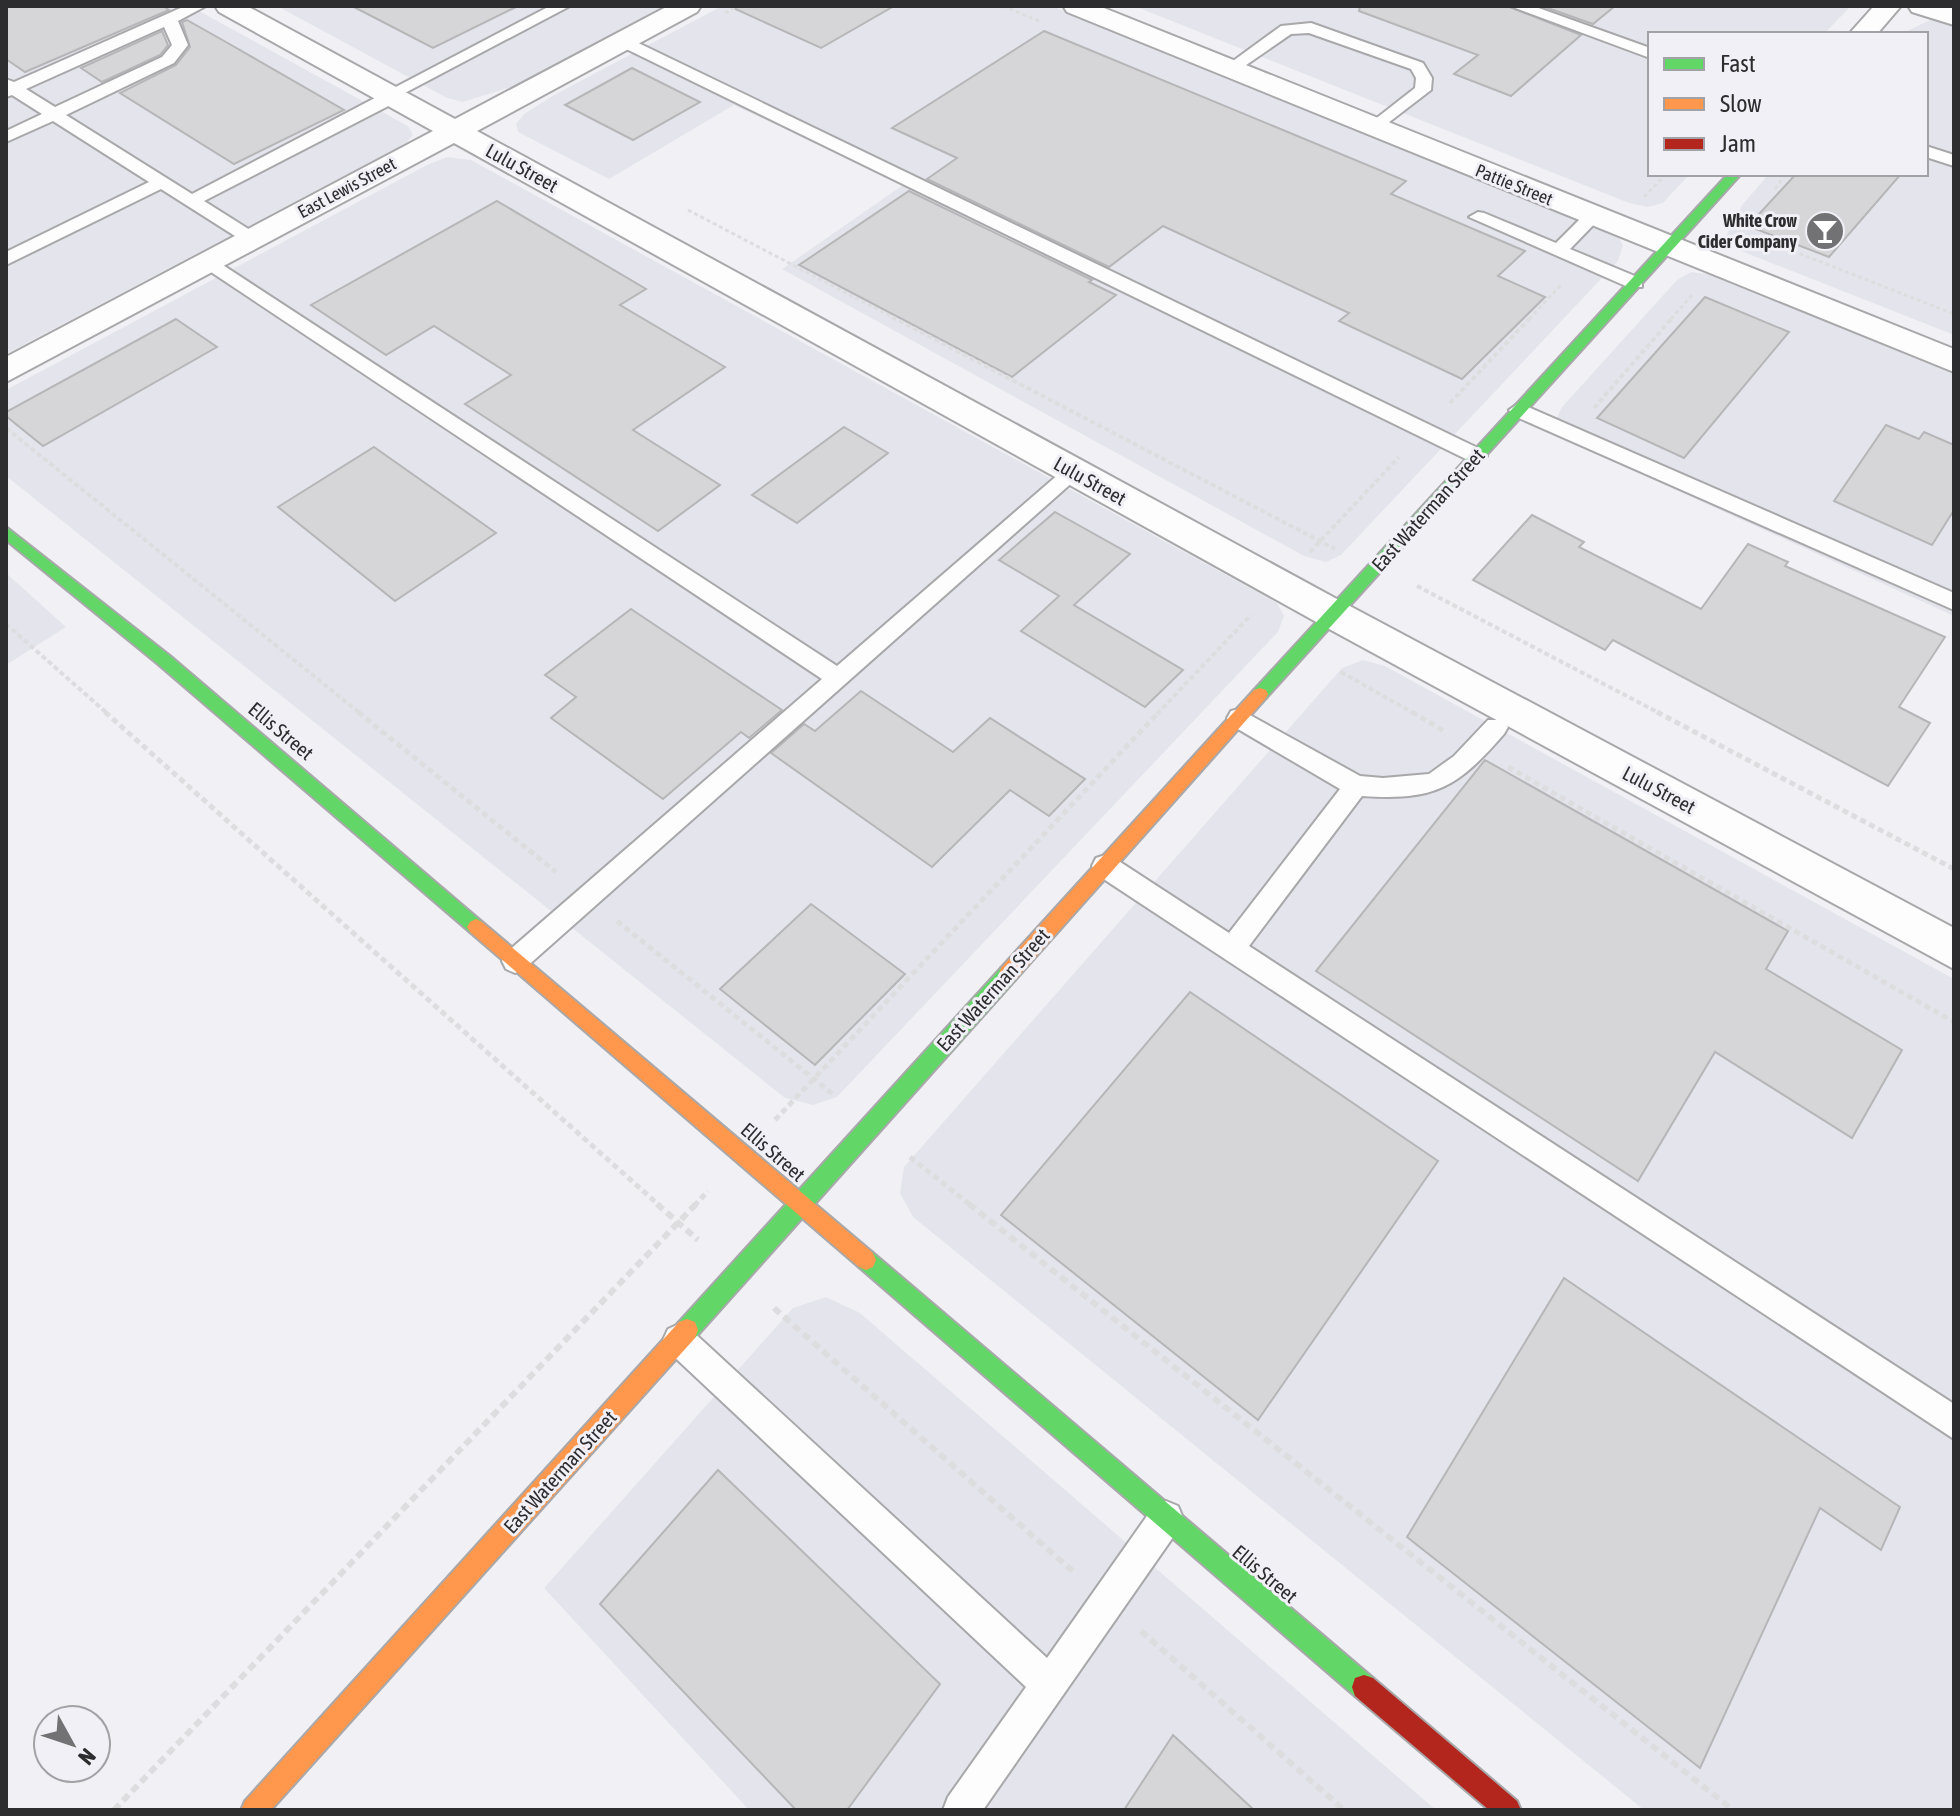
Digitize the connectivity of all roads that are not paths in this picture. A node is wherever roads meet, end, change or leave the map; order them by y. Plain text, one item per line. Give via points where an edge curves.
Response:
1 (198, 6) edge
2 (228, 6) edge
3 (562, 6) edge
4 (1076, 6) edge
5 (1518, 6) edge
6 (1888, 6) edge
7 (1921, 6) edge
8 (678, 8) edge
9 (1309, 14) dead end
10 (1954, 17) edge
11 (169, 19) junction
12 (1287, 29) junction
13 (1864, 32) edge
14 (622, 41) junction
15 (1648, 52) edge
16 (1230, 69) junction
17 (9, 88) edge
18 (392, 96) junction
19 (55, 115) junction
20 (1375, 128) junction
21 (454, 131) junction
22 (6, 137) edge
23 (1928, 152) edge
24 (1954, 161) edge
25 (1733, 176) edge
26 (162, 182) junction
27 (191, 201) junction
28 (1478, 217) dead end
29 (1605, 221) junction
30 (252, 239) junction
31 (1668, 247) junction
32 (1558, 251) junction
33 (6, 259) edge
34 (209, 262) junction
35 (1635, 283) junction
36 (1954, 361) edge
37 (6, 371) edge
38 (1519, 410) junction
39 (1477, 456) junction
40 (1074, 472) junction
41 (6, 532) edge
42 (1954, 602) edge
43 (1333, 614) junction
44 (838, 678) junction
45 (1239, 718) junction
46 (1496, 727) dead end
47 (1356, 786) junction
48 (1105, 866) junction
49 (1232, 949) junction
50 (1954, 950) edge
51 (515, 961) junction
52 (800, 1205) junction
53 (679, 1340) junction
54 (1954, 1423) edge
55 (1166, 1518) junction
56 (1049, 1684) junction
57 (254, 1810) edge
58 (961, 1810) edge
59 (1508, 1810) edge

1 - 11 lane
2 - 18 street, Lulu Street
3 - 18 lane
4 - 16 street, Pattie Street
5 - 15 lane
6 - 13 street
7 - 10 street
8 - 14 street, East Lewis Street
9 - 12 lane
11 - 17 lane
11 - 19 lane via 180,45 168,60
12 - 16 lane
12 - 20 lane via 1311,28 1417,66 1423,90
14 - 21 street, East Lewis Street
14 - 39 lane
16 - 20 street, Pattie Street
17 - 19 lane
18 - 21 street, Lulu Street
18 - 27 lane
19 - 22 lane
19 - 26 lane
20 - 29 street, Pattie Street
21 - 30 street, East Lewis Street
21 - 40 street, Lulu Street
23 - 24 lane
25 - 31 street, East Waterman Street
26 - 27 lane
26 - 33 lane
27 - 30 lane
28 - 32 lane
29 - 31 street, Pattie Street
29 - 32 lane
30 - 34 street, East Lewis Street
31 - 35 street, East Waterman Street
31 - 36 street, Pattie Street
32 - 35 lane
34 - 37 street, East Lewis Street
34 - 44 lane
35 - 38 street, East Waterman Street
38 - 39 street, East Waterman Street
38 - 42 lane
39 - 43 street, East Waterman Street
40 - 43 street, Lulu Street
40 - 44 lane
41 - 51 street, Ellis Street
43 - 45 street, East Waterman Street
43 - 50 street, Lulu Street
44 - 51 lane
45 - 47 lane
45 - 48 street, East Waterman Street
46 - 47 lane via 1453,775 1434,786
47 - 49 lane
48 - 49 lane
48 - 52 street, East Waterman Street
49 - 54 lane
51 - 52 street, Ellis Street
52 - 53 street, East Waterman Street
52 - 55 street, Ellis Street
53 - 56 lane
53 - 57 street, East Waterman Street
55 - 56 lane
55 - 59 street, Ellis Street
56 - 58 lane

